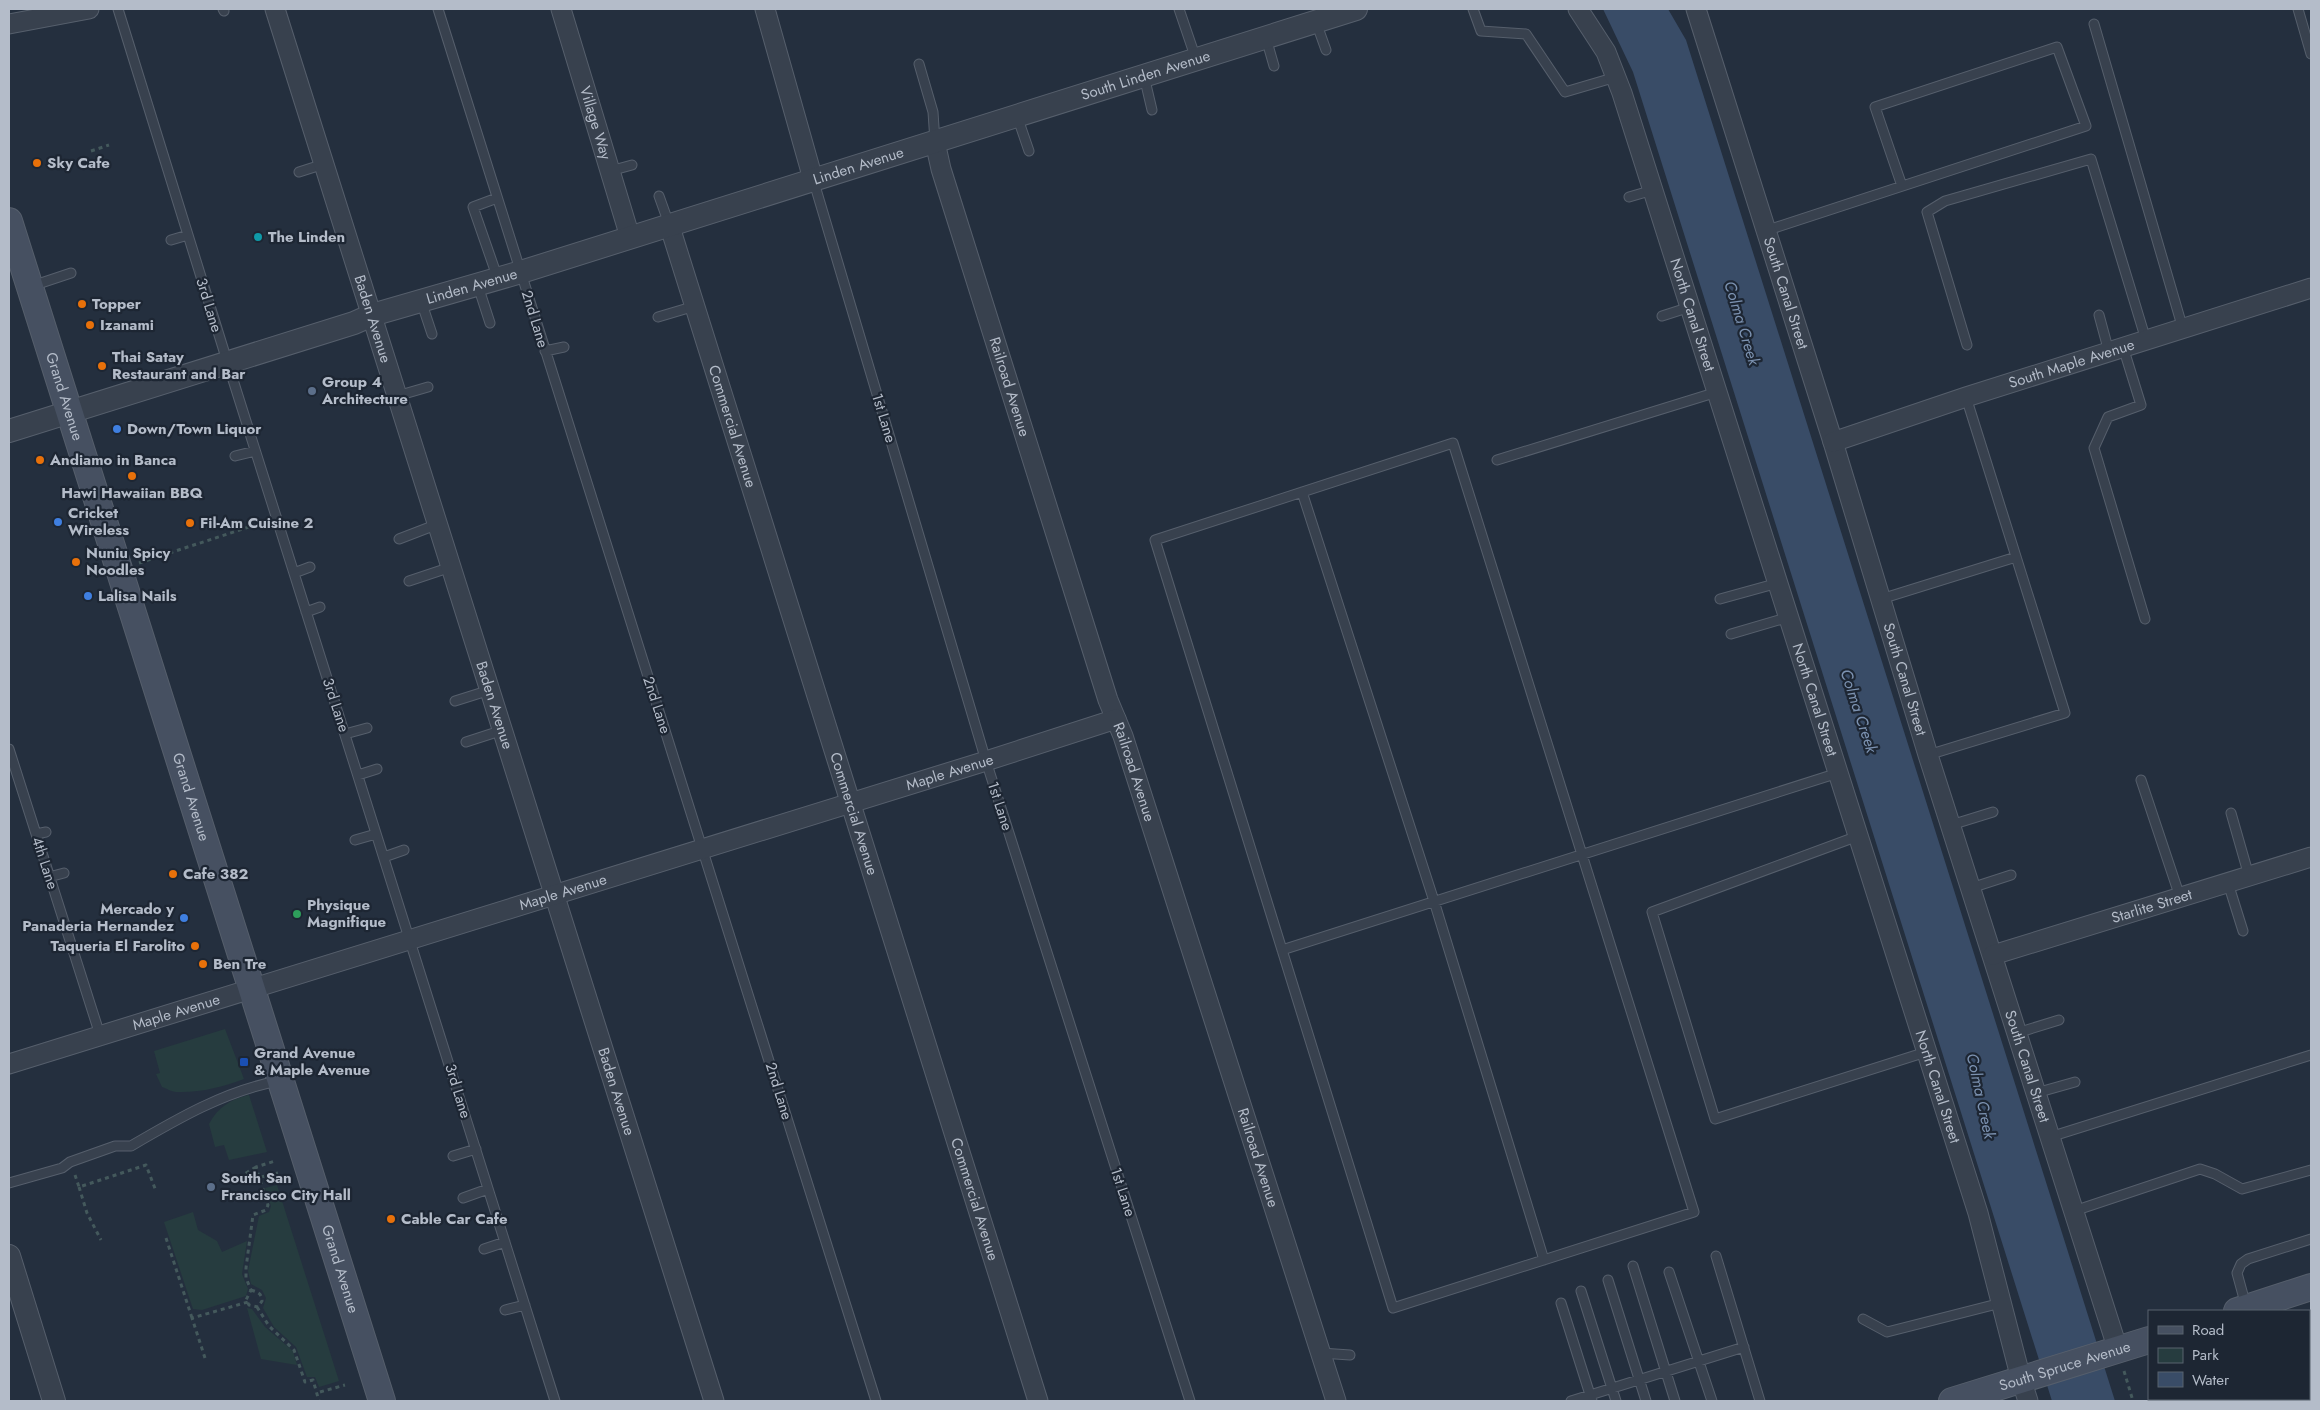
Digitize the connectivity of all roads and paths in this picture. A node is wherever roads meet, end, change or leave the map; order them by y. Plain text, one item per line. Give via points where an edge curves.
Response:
1 (89, 9) edge
2 (118, 9) edge
3 (275, 9) edge
4 (438, 9) edge
5 (561, 9) edge
6 (765, 9) edge
7 (1179, 9) edge
8 (1356, 9) edge
9 (1473, 9) edge
10 (1578, 9) edge
11 (1696, 9) edge
12 (2298, 9) edge
13 (1316, 21) junction
14 (9, 24) edge
15 (2094, 24) dead end
16 (1266, 37) junction
17 (1326, 50) dead end
18 (2311, 54) edge
19 (1196, 59) junction
20 (919, 64) dead end
21 (1274, 66) dead end
22 (1144, 76) junction
23 (1616, 77) junction
24 (1152, 110) dead end
25 (1017, 116) junction
26 (935, 142) junction
27 (109, 146) dead end
28 (1029, 151) dead end
29 (91, 152) dead end
30 (324, 164) junction
31 (632, 165) dead end
32 (299, 172) dead end
33 (610, 172) junction
34 (812, 179) junction
35 (1902, 186) junction
36 (1653, 190) junction
37 (659, 196) dead end
38 (497, 198) junction
39 (1629, 198) dead end
40 (9, 221) edge
41 (669, 224) junction
42 (1765, 231) junction
43 (188, 234) junction
44 (630, 238) junction
45 (171, 240) dead end
46 (521, 272) junction
47 (71, 274) dead end
48 (488, 282) junction
49 (30, 287) junction
50 (2311, 288) edge
51 (421, 301) junction
52 (695, 306) junction
53 (1690, 307) junction
54 (372, 315) junction
55 (2099, 315) dead end
56 (1662, 316) dead end
57 (658, 317) dead end
58 (490, 323) dead end
59 (2183, 328) junction
60 (432, 334) dead end
61 (2146, 340) junction
62 (1967, 345) dead end
63 (564, 347) dead end
64 (2116, 350) junction
65 (545, 351) junction
66 (228, 364) junction
67 (428, 386) dead end
68 (1717, 392) junction
69 (397, 396) junction
70 (1966, 397) junction
71 (70, 412) junction
72 (9, 431) edge
73 (1833, 442) junction
74 (255, 451) junction
75 (235, 456) dead end
76 (1497, 460) dead end
77 (1302, 492) junction
78 (276, 518) junction
79 (438, 524) junction
80 (399, 539) dead end
81 (2016, 557) junction
82 (310, 567) dead end
83 (451, 567) junction
84 (119, 569) junction
85 (294, 573) junction
86 (409, 581) dead end
87 (1778, 582) junction
88 (1720, 599) dead end
89 (1881, 600) junction
90 (320, 607) dead end
91 (306, 612) junction
92 (1789, 617) junction
93 (2146, 619) dead end
94 (1731, 634) dead end
95 (490, 690) junction
96 (455, 702) dead end
97 (1116, 719) junction
98 (367, 728) dead end
99 (503, 730) junction
100 (345, 734) junction
101 (466, 742) dead end
102 (9, 749) edge
103 (1928, 755) junction
104 (986, 761) junction
105 (377, 769) dead end
106 (1838, 773) junction
107 (358, 775) junction
108 (2142, 780) dead end
109 (850, 803) junction
110 (1993, 812) dead end
111 (2231, 813) dead end
112 (1951, 825) junction
113 (46, 832) dead end
114 (36, 834) junction
115 (376, 834) junction
116 (1858, 836) junction
117 (355, 840) dead end
118 (702, 847) junction
119 (404, 850) dead end
120 (1582, 855) junction
121 (2311, 857) edge
122 (384, 858) junction
123 (64, 873) dead end
124 (2011, 875) dead end
125 (2250, 876) junction
126 (50, 877) junction
127 (2228, 883) junction
128 (1971, 888) junction
129 (554, 894) junction
130 (2180, 897) junction
131 (1434, 902) junction
132 (2243, 932) dead end
133 (410, 940) junction
134 (1282, 950) junction
135 (1993, 955) junction
136 (251, 988) junction
137 (2059, 1020) dead end
138 (2017, 1033) junction
139 (100, 1035) junction
140 (1926, 1052) junction
141 (2311, 1055) edge
142 (9, 1064) edge
143 (280, 1080) junction
144 (2075, 1082) dead end
145 (2036, 1093) junction
146 (2050, 1137) junction
147 (476, 1149) junction
148 (453, 1156) dead end
149 (275, 1161) dead end
150 (256, 1167) junction
151 (2311, 1170) edge
152 (278, 1173) dead end
153 (260, 1178) junction
154 (77, 1179) dead end
155 (9, 1183) edge
156 (79, 1187) junction
157 (488, 1189) junction
158 (156, 1191) dead end
159 (463, 1198) dead end
160 (2074, 1211) junction
161 (166, 1238) dead end
162 (2311, 1239) edge
163 (101, 1240) dead end
164 (505, 1242) junction
165 (484, 1248) dead end
166 (9, 1256) edge
167 (1716, 1256) dead end
168 (1544, 1260) junction
169 (1633, 1266) dead end
170 (1670, 1272) dead end
171 (1608, 1280) dead end
172 (2311, 1287) edge
173 (251, 1290) junction
174 (1581, 1291) dead end
175 (248, 1302) junction
176 (1561, 1303) dead end
177 (2001, 1303) junction
178 (525, 1305) junction
179 (2275, 1305) edge
180 (257, 1307) junction
181 (505, 1310) dead end
182 (2242, 1310) edge
183 (192, 1318) junction
184 (1863, 1320) dead end
185 (2148, 1340) edge
186 (1744, 1347) junction
187 (2109, 1352) junction
188 (1321, 1353) junction
189 (1350, 1355) dead end
190 (205, 1358) dead end
191 (1699, 1361) junction
192 (1666, 1372) junction
193 (1639, 1380) junction
194 (345, 1385) dead end
195 (2030, 1385) edge
196 (1612, 1388) junction
197 (320, 1392) dead end
198 (1591, 1398) edge
199 (54, 1401) edge
200 (320, 1401) edge
201 (382, 1401) edge
202 (555, 1401) edge
203 (714, 1401) edge
204 (876, 1401) edge
205 (1038, 1401) edge
206 (1190, 1401) edge
207 (1336, 1401) edge
208 (1571, 1401) edge
209 (1616, 1401) edge
210 (1646, 1401) edge
211 (1675, 1401) edge
212 (1712, 1401) edge
213 (1760, 1401) edge
214 (1952, 1401) edge
215 (2133, 1401) edge

1 - 14 street
2 - 43 lane, 3rd Lane via 169,163
3 - 30 street, Baden Avenue
4 - 38 lane, 2nd Lane
5 - 33 street, Village Way
6 - 34 street
7 - 19 lane
8 - 13 street, South Linden Avenue
9 - 23 lane via 1481,31 1526,34 1565,92
10 - 23 street, North Canal Street via 1606,52
11 - 42 street, South Canal Street
12 - 18 lane
13 - 16 street, South Linden Avenue
13 - 17 lane
15 - 59 lane
16 - 19 street, South Linden Avenue
16 - 21 lane
19 - 22 street, South Linden Avenue
20 - 26 lane via 933,112
22 - 24 lane
22 - 25 street, South Linden Avenue
23 - 36 street, North Canal Street
25 - 26 street, South Linden Avenue
25 - 28 lane
26 - 34 street, Linden Avenue
26 - 97 street, Railroad Avenue
27 - 29 path
30 - 32 lane
30 - 54 street, Baden Avenue
31 - 33 lane
33 - 44 street, Village Way
34 - 41 street, Linden Avenue
34 - 104 lane, 1st Lane
35 - 35 lane via 2086,126 2057,47 1875,107
35 - 42 lane
36 - 39 lane
36 - 53 street, North Canal Street
37 - 41 lane
38 - 46 lane, 2nd Lane
38 - 48 lane via 473,207
40 - 49 main road, Grand Avenue
41 - 44 street, Linden Avenue
41 - 52 street, Commercial Avenue
42 - 73 street, South Canal Street
43 - 45 lane
43 - 66 lane, 3rd Lane
44 - 46 street, Linden Avenue
46 - 48 street, Linden Avenue
46 - 65 lane, 2nd Lane
47 - 49 lane
48 - 51 street, Linden Avenue
48 - 58 lane
49 - 71 main road, Grand Avenue
50 - 59 street, South Maple Avenue
51 - 54 street, Linden Avenue
51 - 60 lane
52 - 57 lane
52 - 109 street, Commercial Avenue
53 - 56 lane
53 - 68 street, North Canal Street
54 - 66 street, Linden Avenue
54 - 69 street, Baden Avenue
55 - 64 lane
59 - 61 street, South Maple Avenue
61 - 62 lane via 2091,159 1945,202 1927,212
61 - 64 street, South Maple Avenue
63 - 65 lane
64 - 70 street, South Maple Avenue
64 - 93 lane via 2141,404 2108,417 2094,448
65 - 118 lane, 2nd Lane
66 - 71 street, Linden Avenue
66 - 74 lane, 3rd Lane
67 - 69 lane
68 - 76 lane
68 - 87 street, North Canal Street
69 - 79 street, Baden Avenue
70 - 73 street, South Maple Avenue
70 - 81 lane
71 - 72 street, Linden Avenue
71 - 84 main road, Grand Avenue
73 - 89 street, South Canal Street
74 - 75 lane
74 - 78 lane, 3rd Lane
77 - 120 lane via 1453,444
77 - 131 lane
77 - 134 lane via 1155,540
78 - 84 path
78 - 85 lane, 3rd Lane
79 - 80 lane
79 - 83 street, Baden Avenue
81 - 89 lane
81 - 103 lane via 2065,714
82 - 85 lane
83 - 86 lane
83 - 95 street, Baden Avenue
84 - 136 main road, Grand Avenue
85 - 91 lane, 3rd Lane
87 - 88 lane
87 - 92 street, North Canal Street
89 - 103 street, South Canal Street
90 - 91 lane
91 - 100 lane, 3rd Lane
92 - 94 lane
92 - 106 street, North Canal Street
95 - 96 lane
95 - 99 street, Baden Avenue
97 - 104 street, Maple Avenue
97 - 188 street, Railroad Avenue
98 - 100 lane
99 - 101 lane
99 - 129 street, Baden Avenue
100 - 107 lane, 3rd Lane
102 - 114 lane, 4th Lane
103 - 112 street, South Canal Street
104 - 109 street, Maple Avenue
104 - 206 lane, 1st Lane
105 - 107 lane
106 - 116 street, North Canal Street
106 - 120 lane
107 - 115 lane, 3rd Lane
108 - 130 lane
109 - 118 street, Maple Avenue
109 - 205 street, Commercial Avenue
110 - 112 lane
111 - 125 lane
112 - 128 street, South Canal Street
113 - 114 lane
114 - 126 lane, 4th Lane
115 - 117 lane
115 - 122 lane, 3rd Lane
116 - 140 street, North Canal Street
116 - 140 lane via 1652,912 1715,1119
118 - 129 street, Maple Avenue
118 - 204 lane, 2nd Lane
119 - 122 lane
120 - 131 lane
120 - 168 lane via 1694,1212
121 - 125 street, Starlite Street
122 - 133 lane, 3rd Lane
123 - 126 lane
124 - 128 lane
125 - 127 street, Starlite Street
126 - 139 lane, 4th Lane
127 - 130 street, Starlite Street
127 - 132 lane
128 - 135 street, South Canal Street
129 - 133 street, Maple Avenue
129 - 203 street, Baden Avenue
130 - 135 street, Starlite Street
131 - 134 lane
131 - 168 lane
133 - 136 street, Maple Avenue
133 - 147 lane, 3rd Lane
134 - 168 lane via 1393,1308
135 - 138 street, South Canal Street
136 - 139 street, Maple Avenue
136 - 143 main road, Grand Avenue
137 - 138 lane
138 - 145 street, South Canal Street
139 - 142 street, Maple Avenue
140 - 177 street, North Canal Street via 1978,1214
141 - 146 lane
143 - 155 lane via 220,1099 131,1146 116,1146 70,1162 62,1168
143 - 201 main road, Grand Avenue
144 - 145 lane
145 - 146 street, South Canal Street
146 - 160 street, South Canal Street
147 - 148 lane
147 - 157 lane, 3rd Lane
149 - 150 path
150 - 153 path
150 - 153 path via 236,1179
151 - 160 lane via 2242,1189 2200,1169
152 - 153 path
153 - 173 path via 268,1205 266,1210 253,1214 246,1268
154 - 156 path
156 - 158 path via 146,1165
156 - 163 path via 87,1213
157 - 159 lane
157 - 164 lane, 3rd Lane
160 - 187 street, South Canal Street
161 - 183 path
162 - 182 lane via 2248,1259 2242,1264 2237,1273
164 - 165 lane
164 - 178 lane, 3rd Lane
166 - 199 street
167 - 186 lane
169 - 192 lane
170 - 191 lane
171 - 193 lane
172 - 179 main road
173 - 175 path
173 - 180 path via 262,1297
174 - 196 lane
175 - 180 path
175 - 183 path
176 - 198 lane
177 - 184 lane via 1887,1332
177 - 195 street, North Canal Street
178 - 181 lane
178 - 202 lane, 3rd Lane
179 - 182 main road
180 - 200 path via 269,1326 294,1350 305,1382 313,1380
183 - 190 path
185 - 187 main road, South Spruce Avenue
186 - 191 lane
186 - 213 lane
187 - 195 main road, South Spruce Avenue
187 - 215 path
188 - 189 lane
188 - 207 street, Railroad Avenue
191 - 192 lane
191 - 212 lane
192 - 193 lane
192 - 211 lane
193 - 196 lane
193 - 210 lane
194 - 197 path
195 - 214 main road, South Spruce Avenue
196 - 198 lane
196 - 209 lane
198 - 208 lane

